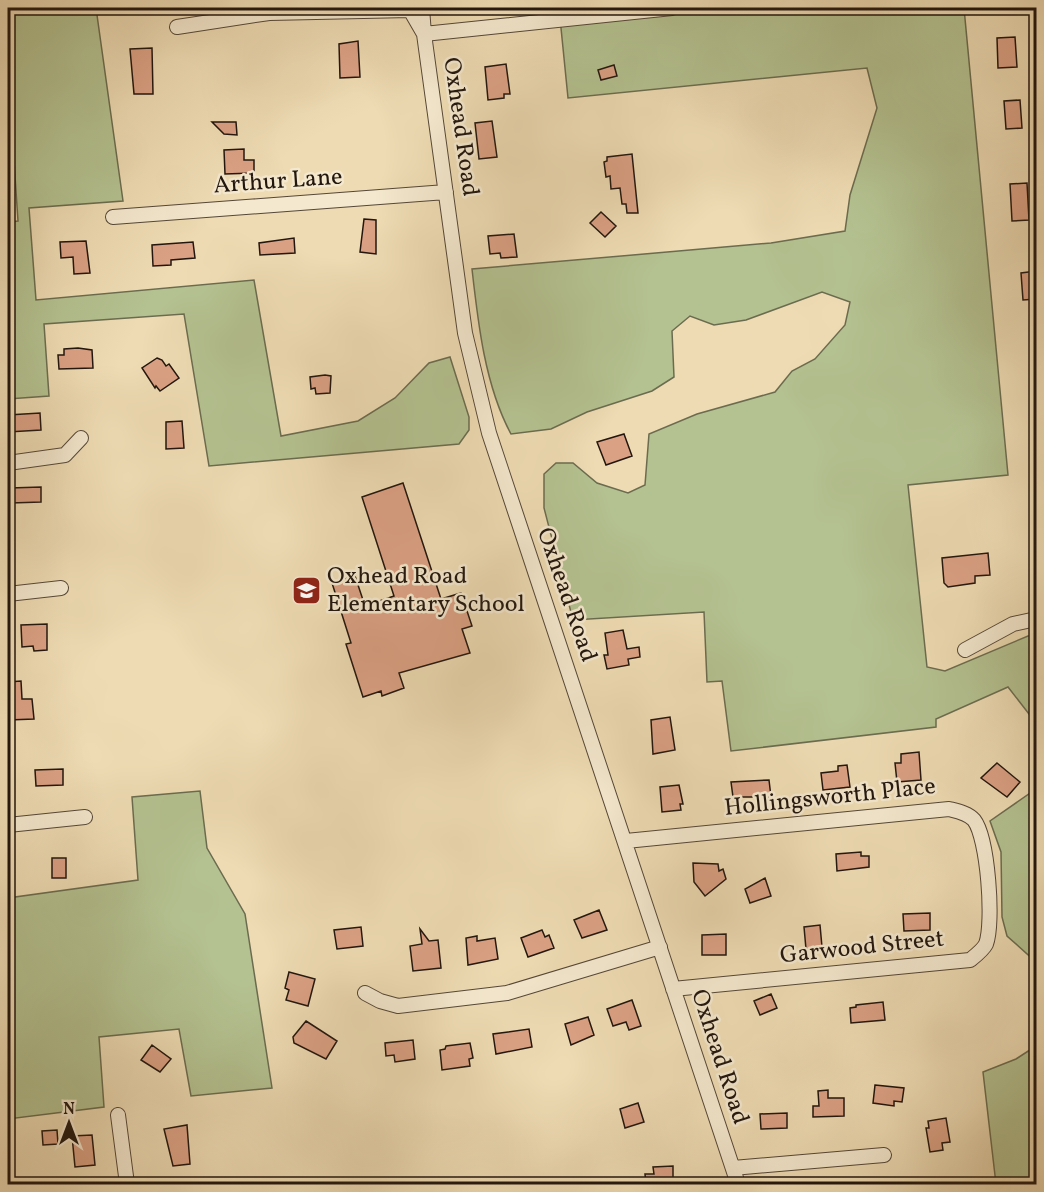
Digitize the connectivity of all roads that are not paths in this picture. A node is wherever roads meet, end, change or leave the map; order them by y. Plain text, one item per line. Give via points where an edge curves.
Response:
1 (414, 8) edge
2 (672, 8) edge
3 (177, 27) dead end
4 (424, 34) junction
5 (446, 192) junction
6 (113, 217) dead end
7 (81, 438) dead end
8 (8, 463) edge
9 (61, 588) dead end
10 (8, 594) edge
11 (1036, 619) edge
12 (965, 650) dead end
13 (85, 817) dead end
14 (8, 825) edge
15 (626, 841) junction
16 (988, 881) joint
17 (660, 947) junction
18 (673, 989) junction
19 (365, 993) dead end
20 (118, 1115) dead end
21 (884, 1155) dead end
22 (733, 1168) junction
23 (127, 1185) edge
24 (738, 1185) edge

1 - 3 street via 269,12
1 - 4 street, Oxhead Road
2 - 4 street
4 - 5 street, Oxhead Road
5 - 6 street, Arthur Lane
5 - 15 street, Oxhead Road via 465,333 489,433
7 - 8 street via 65,455
9 - 10 street
11 - 12 street via 1013,624
13 - 14 street
15 - 16 street, Hollingsworth Place via 949,809 974,821 982,842
15 - 17 street, Oxhead Road
16 - 18 street, Garwood Street via 991,915 985,945 970,960
17 - 18 street, Oxhead Road
17 - 19 street via 507,993 398,1006
18 - 22 street, Oxhead Road
20 - 23 street
21 - 22 street
22 - 24 street, Oxhead Road

